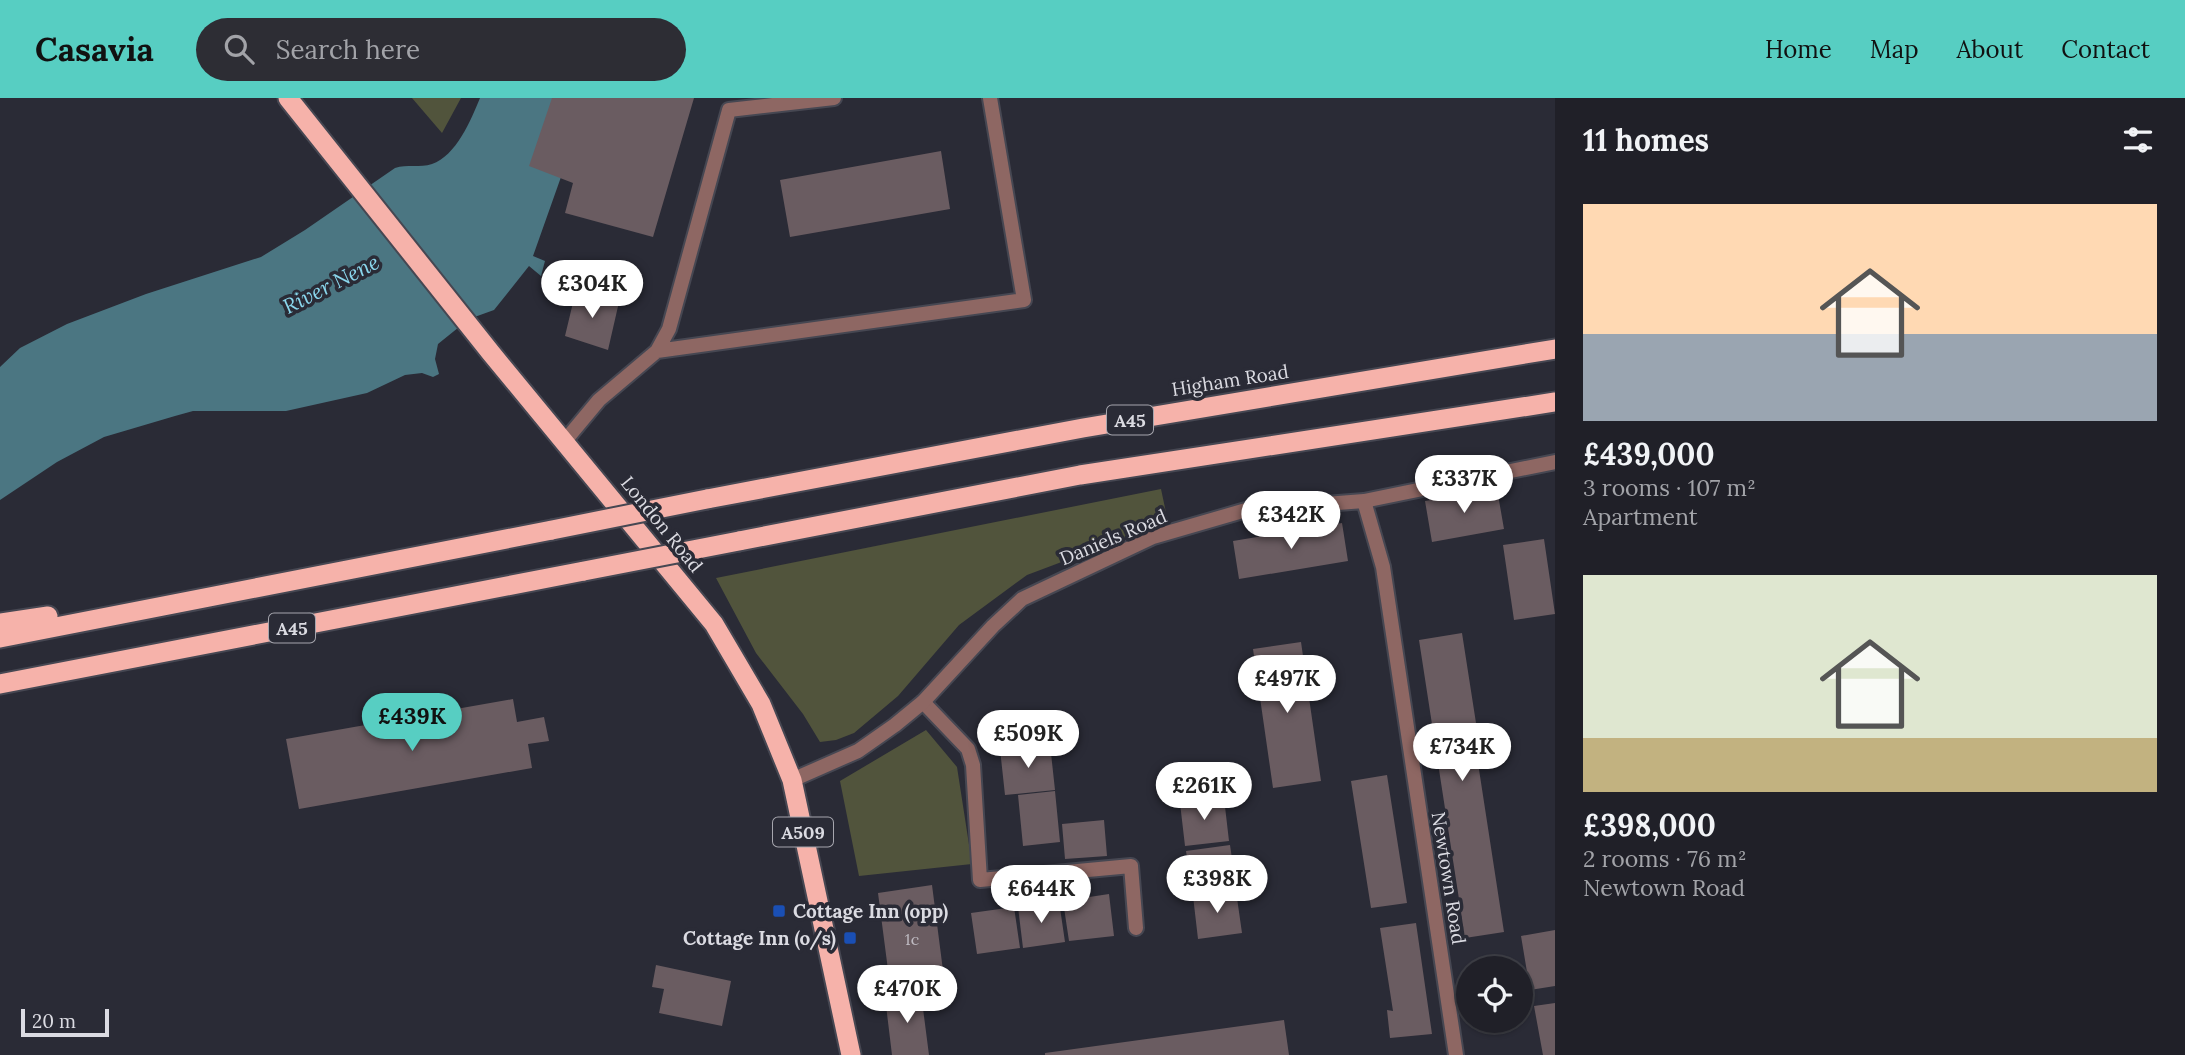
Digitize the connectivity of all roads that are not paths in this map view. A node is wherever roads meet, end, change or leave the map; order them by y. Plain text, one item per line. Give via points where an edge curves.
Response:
1 (288, 98) edge
2 (834, 98) edge
3 (990, 98) edge
4 (1555, 349) edge
5 (657, 351) junction
6 (1555, 402) edge
7 (564, 442) junction
8 (1555, 462) edge
9 (1364, 501) junction
10 (247, 589) junction
11 (0, 622) edge
12 (0, 638) edge
13 (0, 684) edge
14 (923, 702) junction
15 (792, 780) junction
16 (1136, 928) dead end
17 (851, 1055) edge
18 (1457, 1055) edge

1 - 7 highway, London Road / A509
2 - 5 street via 729,110 669,329
3 - 5 street via 1024,300
4 - 10 highway, Higham Road / A45, bridge via 1083,428
5 - 7 street via 599,400
6 - 13 highway, A45, bridge via 1080,475
7 - 15 highway, London Road / A509 via 714,624 761,705
8 - 9 street, Daniels Road
9 - 14 street, Daniels Road via 1246,510 1153,537 1022,599
9 - 18 street, Newtown Road via 1382,567
10 - 11 highway
10 - 12 highway, A45
14 - 15 street, Daniels Road via 858,751
14 - 16 street via 968,749 973,765 980,880 1131,866
15 - 17 highway, London Road / A509

